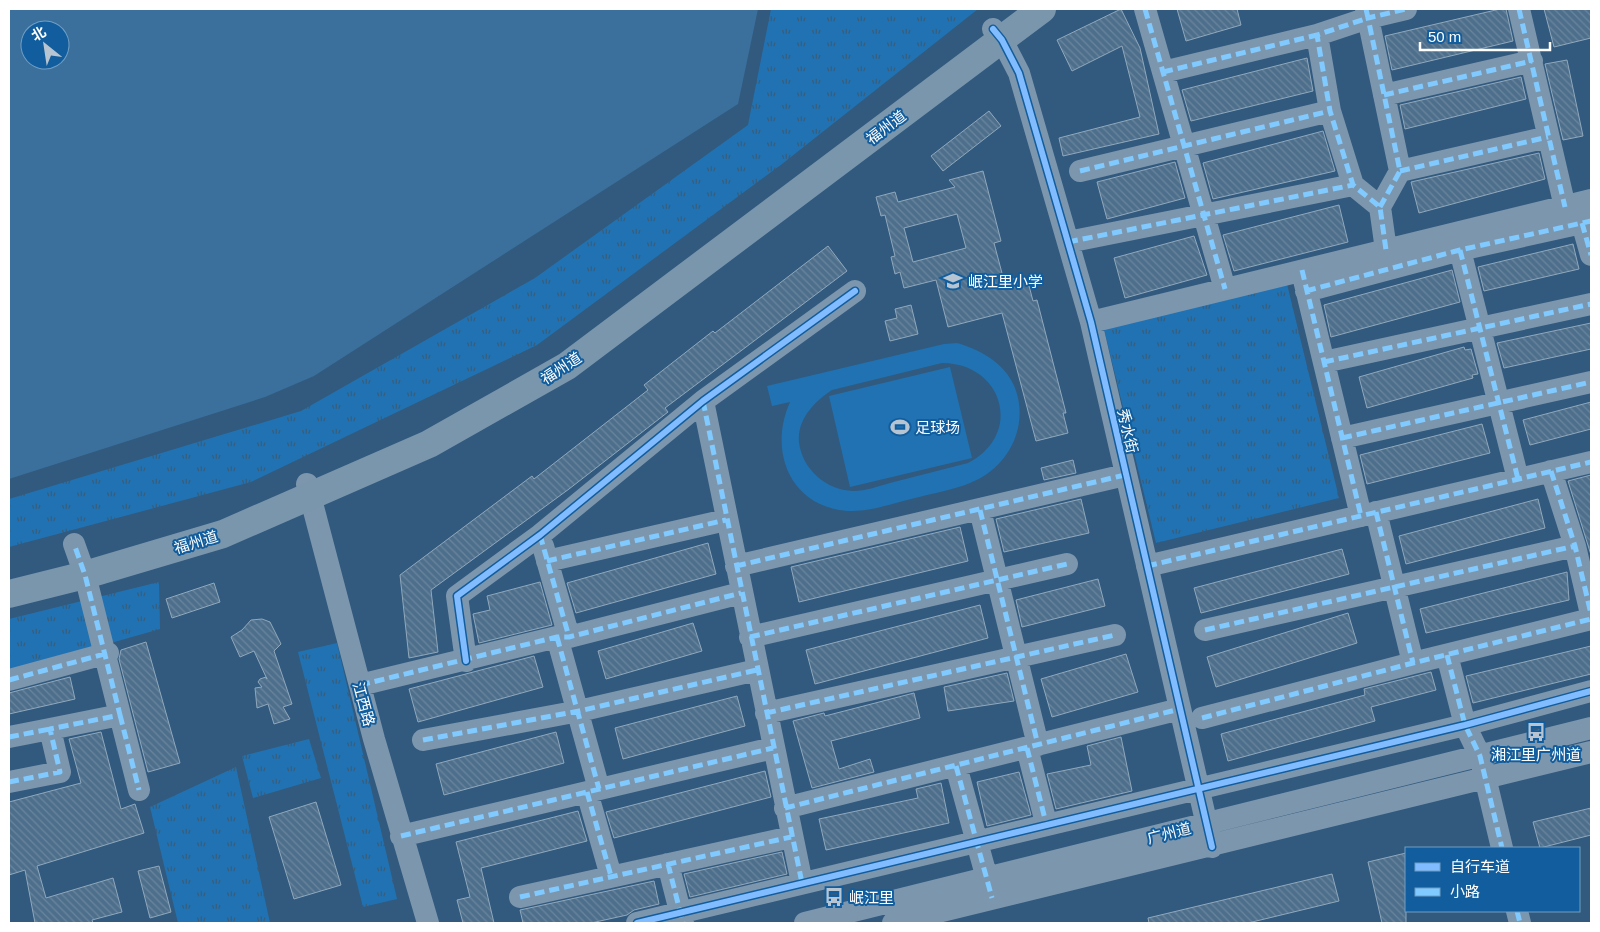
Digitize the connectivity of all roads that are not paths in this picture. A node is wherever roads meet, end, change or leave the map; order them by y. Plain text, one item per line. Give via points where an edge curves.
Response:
1 (1019, 9) edge
2 (1042, 9) edge
3 (1145, 9) edge
4 (1406, 9) edge
5 (1519, 9) edge
6 (1367, 13) edge
7 (997, 35) junction
8 (1317, 36) junction
9 (1532, 61) junction
10 (1163, 72) junction
11 (1384, 95) junction
12 (1330, 111) junction
13 (1548, 137) junction
14 (1184, 146) junction
15 (1080, 170) dead end
16 (1400, 171) junction
17 (1353, 185) junction
18 (1591, 200) edge
19 (1564, 206) junction
20 (1380, 207) junction
21 (1204, 215) junction
22 (1587, 222) edge
23 (1068, 242) junction
24 (1386, 250) junction
25 (1460, 250) junction
26 (1591, 255) edge
27 (1304, 281) junction
28 (1225, 290) junction
29 (855, 291) dead end
30 (1591, 304) edge
31 (1091, 322) junction
32 (1479, 326) junction
33 (1324, 362) junction
34 (1591, 382) edge
35 (704, 401) junction
36 (1498, 403) junction
37 (1342, 438) junction
38 (1591, 462) edge
39 (1551, 472) junction
40 (1125, 475) junction
41 (1518, 479) junction
42 (309, 490) junction
43 (980, 510) junction
44 (1368, 514) junction
45 (726, 520) junction
46 (540, 535) junction
47 (1575, 546) junction
48 (80, 560) junction
49 (547, 561) junction
50 (1067, 564) dead end
51 (736, 566) junction
52 (1147, 566) junction
53 (9, 578) edge
54 (996, 579) junction
55 (1394, 587) junction
56 (741, 593) junction
57 (9, 594) edge
58 (1591, 614) edge
59 (1591, 619) edge
60 (1205, 630) dead end
61 (1115, 635) dead end
62 (563, 637) junction
63 (750, 637) junction
64 (106, 654) junction
65 (1447, 655) junction
66 (1016, 657) junction
67 (466, 661) junction
68 (1413, 663) junction
69 (757, 670) junction
70 (9, 680) edge
71 (360, 685) junction
72 (1591, 691) edge
73 (1180, 709) junction
74 (579, 711) junction
75 (766, 713) junction
76 (120, 715) junction
77 (1202, 718) dead end
78 (1465, 725) junction
79 (1591, 728) edge
80 (50, 730) junction
81 (9, 737) edge
82 (423, 740) dead end
83 (1032, 747) junction
84 (773, 748) junction
85 (1591, 752) edge
86 (1480, 756) junction
87 (956, 766) junction
88 (1485, 779) junction
89 (9, 782) edge
90 (1198, 788) junction
91 (139, 790) dead end
92 (593, 791) junction
93 (785, 808) junction
94 (1046, 824) junction
95 (1206, 824) junction
96 (401, 836) junction
97 (791, 837) junction
98 (977, 841) junction
99 (1212, 847) junction
100 (1502, 847) edge
101 (668, 864) junction
102 (611, 876) junction
103 (802, 883) junction
104 (990, 888) junction
105 (520, 897) dead end
106 (681, 918) edge
107 (428, 923) edge
108 (637, 923) edge
109 (805, 923) edge
110 (893, 923) edge

1 - 7 main road, 福州道
2 - 7 main road, 福州道
3 - 10 street
4 - 6 street
5 - 9 street
6 - 8 street
6 - 11 street
7 - 23 street, 秀水街 via 1019,73
7 - 42 main road, 福州道 via 567,366 429,444
8 - 10 street
8 - 12 street
9 - 11 street
9 - 13 street
10 - 14 street
11 - 16 street
12 - 14 street
12 - 17 street
13 - 16 street
13 - 19 street
14 - 15 street
14 - 21 street
16 - 20 street
17 - 20 street
17 - 21 street
18 - 19 street
19 - 24 street
20 - 24 street
21 - 23 street
21 - 28 street
22 - 25 street
22 - 26 street
23 - 31 street, 秀水街
24 - 27 street
25 - 27 street
25 - 32 street
27 - 28 street
27 - 33 street
28 - 31 street
29 - 35 street
30 - 32 street
31 - 40 street, 秀水街
32 - 33 street
32 - 36 street
33 - 37 street
34 - 36 street
35 - 45 street
35 - 46 street
36 - 37 street
36 - 41 street
37 - 44 street
38 - 39 street
39 - 41 street
39 - 47 street
40 - 43 street
40 - 52 street, 秀水街
41 - 44 street
42 - 48 main road, 福州道 via 223,534
42 - 71 street, 江西路
43 - 51 street
43 - 54 street
44 - 52 street
44 - 55 street
45 - 49 street
45 - 51 street
46 - 49 street
46 - 67 street via 458,596
47 - 55 street
47 - 58 street
48 - 53 main road, 福州道
48 - 57 main road, 福州道
48 - 64 street
49 - 62 street
50 - 54 street
51 - 56 street
52 - 73 street, 秀水街
54 - 63 street
54 - 66 street
55 - 60 street
55 - 68 street
56 - 62 street
56 - 63 street
59 - 65 street
61 - 66 street
62 - 67 street
62 - 74 street
63 - 69 street
64 - 70 street
64 - 76 street
65 - 68 street
65 - 78 street
66 - 75 street
66 - 83 street
67 - 71 street
68 - 77 street
69 - 74 street
69 - 75 street
71 - 96 street, 江西路
72 - 78 street
73 - 83 street
73 - 90 street, 秀水街
74 - 82 street
74 - 92 street
75 - 84 street
76 - 80 street
76 - 91 street
78 - 86 street
78 - 90 street
79 - 86 street, 广州道
80 - 81 street
80 - 89 street via 60,772
83 - 87 street
83 - 94 street
84 - 92 street
84 - 93 street
85 - 88 street, 广州道
86 - 88 street
86 - 95 street, 广州道
87 - 93 street
87 - 98 street
88 - 99 street, 广州道
88 - 100 street
90 - 94 street
90 - 95 street, 秀水街
92 - 96 street
92 - 102 street
93 - 97 street
94 - 98 street
95 - 99 street, 秀水街
95 - 104 street, 广州道
96 - 107 street, 江西路
97 - 101 street
97 - 103 street
98 - 103 street
98 - 104 street
99 - 104 street, 广州道
101 - 102 street
101 - 106 street
102 - 105 street
103 - 106 street
104 - 109 street, 广州道
104 - 110 street, 广州道
106 - 108 street

